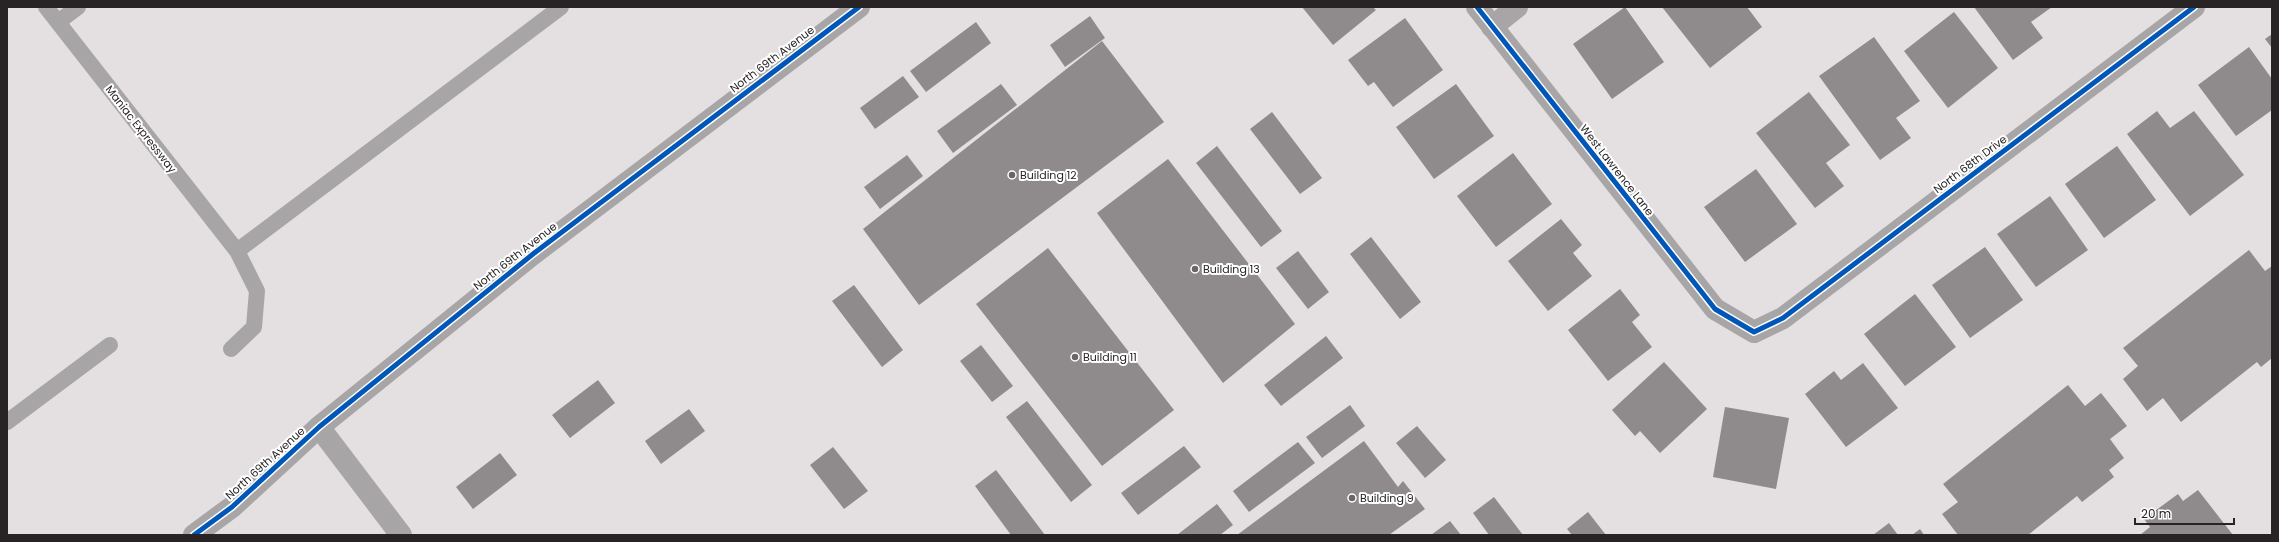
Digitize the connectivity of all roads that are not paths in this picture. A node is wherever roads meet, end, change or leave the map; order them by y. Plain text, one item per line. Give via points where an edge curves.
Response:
1 (46, 7) edge
2 (78, 7) edge
3 (561, 7) edge
4 (859, 7) edge
5 (1477, 7) edge
6 (1517, 7) edge
7 (2194, 7) edge
8 (58, 22) junction
9 (1492, 27) junction
10 (237, 251) junction
11 (1754, 332) joint
12 (110, 345) dead end
13 (231, 349) dead end
14 (7, 422) edge
15 (319, 427) junction
16 (194, 535) edge
17 (401, 535) edge

1 - 8 lane, Maniac Expressway
2 - 8 lane
3 - 10 lane
4 - 15 street, North 69th Avenue via 533,254
5 - 9 street, West Lawrence Lane
6 - 9 street
7 - 11 street, North 68th Drive via 1783,318
8 - 10 lane, Maniac Expressway
9 - 11 street, West Lawrence Lane via 1715,309
10 - 13 lane, Maniac Expressway via 257,292 254,327
12 - 14 lane
15 - 16 street, North 69th Avenue via 232,507
15 - 17 street

